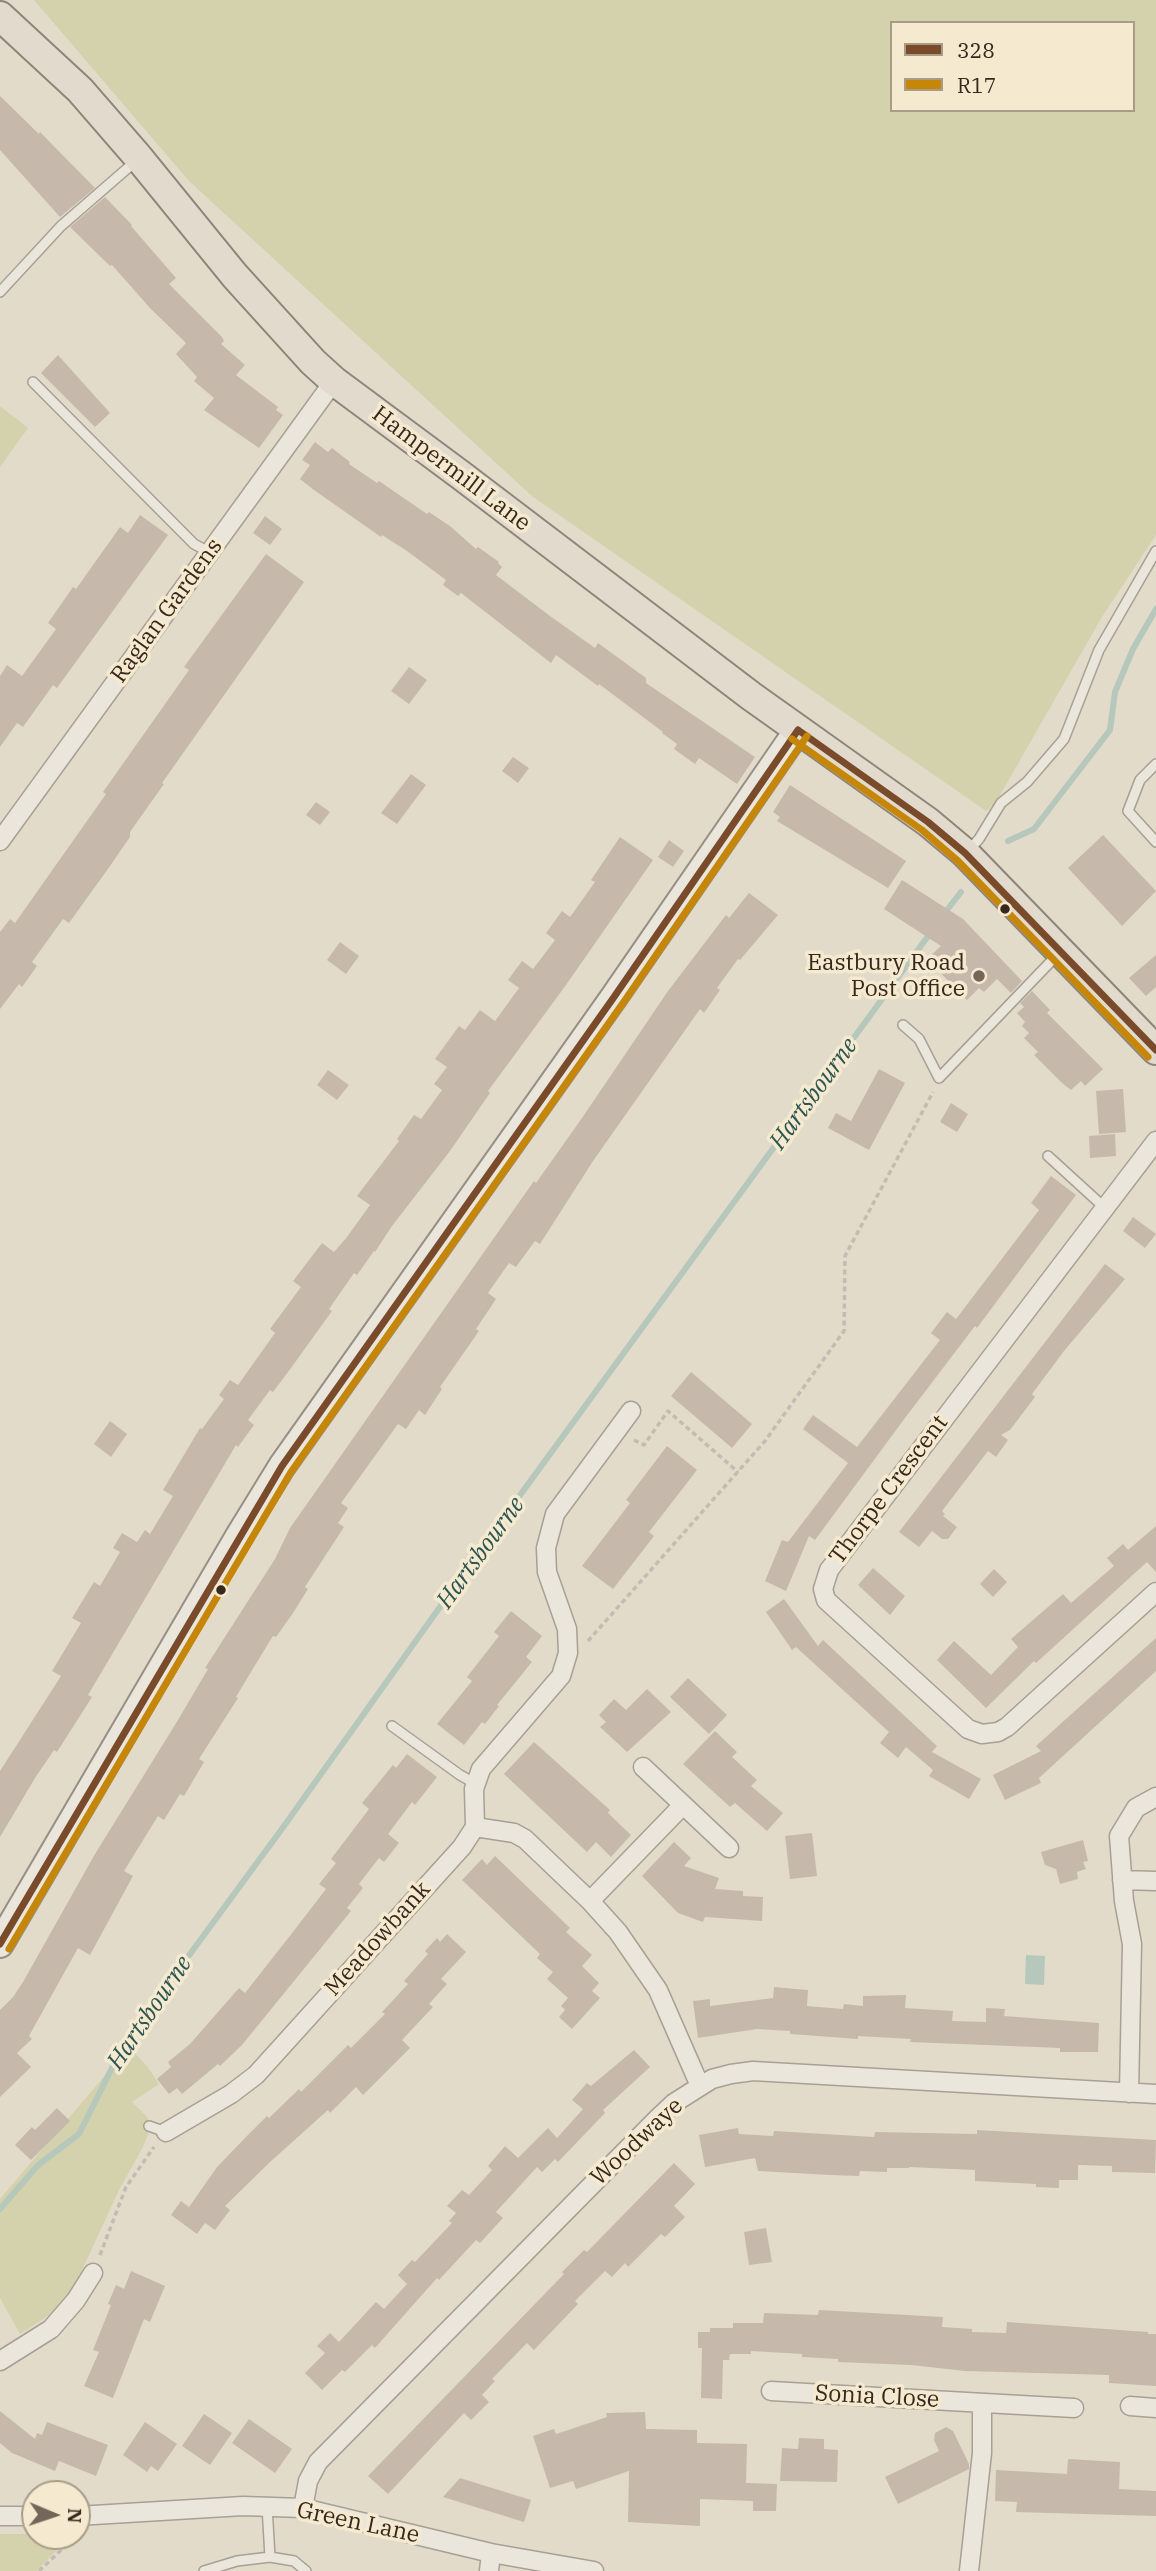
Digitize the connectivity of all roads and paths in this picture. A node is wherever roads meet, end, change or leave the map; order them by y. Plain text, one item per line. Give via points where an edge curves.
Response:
1 (0, 16) edge
2 (139, 158) junction
3 (0, 292) edge
4 (334, 381) junction
5 (33, 382) dead end
6 (1156, 551) edge
7 (209, 552) junction
8 (798, 730) junction
9 (1156, 764) edge
10 (0, 841) edge
11 (1156, 842) edge
12 (965, 853) junction
13 (1060, 951) junction
14 (903, 1025) dead end
15 (1156, 1050) edge
16 (939, 1079) junction
17 (1156, 1141) edge
18 (1048, 1156) dead end
19 (1105, 1208) junction
20 (631, 1411) dead end
21 (614, 1435) junction
22 (738, 1472) junction
23 (1156, 1592) edge
24 (561, 1676) junction
25 (392, 1726) dead end
26 (643, 1767) dead end
27 (476, 1784) junction
28 (1156, 1797) edge
29 (683, 1805) junction
30 (475, 1827) junction
31 (729, 1848) dead end
32 (1122, 1880) junction
33 (1156, 1881) edge
34 (590, 1901) junction
35 (0, 1944) edge
36 (700, 2086) junction
37 (1129, 2093) junction
38 (1156, 2094) edge
39 (158, 2129) joint
40 (93, 2273) joint
41 (0, 2361) edge
42 (771, 2391) dead end
43 (982, 2403) junction
44 (1130, 2406) dead end
45 (1074, 2408) dead end
46 (1156, 2408) edge
47 (267, 2506) junction
48 (303, 2508) junction
49 (91, 2515) edge
50 (0, 2516) edge
51 (21, 2516) edge
52 (62, 2550) edge
53 (270, 2557) junction
54 (490, 2562) edge
55 (40, 2571) edge
56 (204, 2571) edge
57 (306, 2571) edge
58 (594, 2571) edge
59 (969, 2571) edge

1 - 2 main road, Hampermill Lane via 80,90
2 - 3 lane via 61,226
2 - 4 main road, Hampermill Lane via 234,276
4 - 7 street, Raglan Gardens
4 - 8 main road, Hampermill Lane
5 - 7 lane via 194,544
6 - 12 lane via 1099,650 1064,739 1027,782 1001,803
7 - 10 street, Raglan Gardens
8 - 12 main road, Hampermill Lane
8 - 35 main road via 282,1466
9 - 11 lane via 1140,780 1128,811
12 - 13 main road, Hampermill Lane
13 - 15 main road, Hampermill Lane
13 - 16 lane
14 - 16 lane via 919,1039
16 - 22 path via 845,1256 844,1331
17 - 19 street, Thorpe Crescent
18 - 19 lane
19 - 23 street, Thorpe Crescent via 829,1570 823,1589 826,1600 968,1729 982,1734 1007,1727
20 - 21 street
21 - 22 path via 644,1445 668,1411
21 - 24 street via 555,1514 548,1531 547,1572 567,1629 568,1653
22 - 24 path
24 - 27 street via 481,1769
25 - 27 lane
26 - 29 street
27 - 30 street
28 - 32 street via 1136,1808 1119,1836
29 - 31 street
29 - 34 street
30 - 34 street via 525,1839
30 - 39 street, Meadowbank via 463,1847 256,2075 231,2094
32 - 33 street
32 - 37 street via 1132,1944
34 - 36 street via 658,1990
36 - 37 street, Woodwaye via 753,2071
36 - 48 street, Woodwaye via 658,2118 318,2462 308,2481
37 - 38 street, Woodwaye
39 - 40 path via 126,2187
40 - 41 street via 51,2329
42 - 43 street, Sonia Close
43 - 45 street, Sonia Close
43 - 59 street via 982,2453
44 - 46 street
47 - 48 street, Green Lane
47 - 49 street, Green Lane
47 - 53 lane
48 - 54 street, Green Lane
50 - 51 street
52 - 55 path
53 - 56 lane
53 - 57 lane via 294,2561
54 - 58 street, Green Lane

